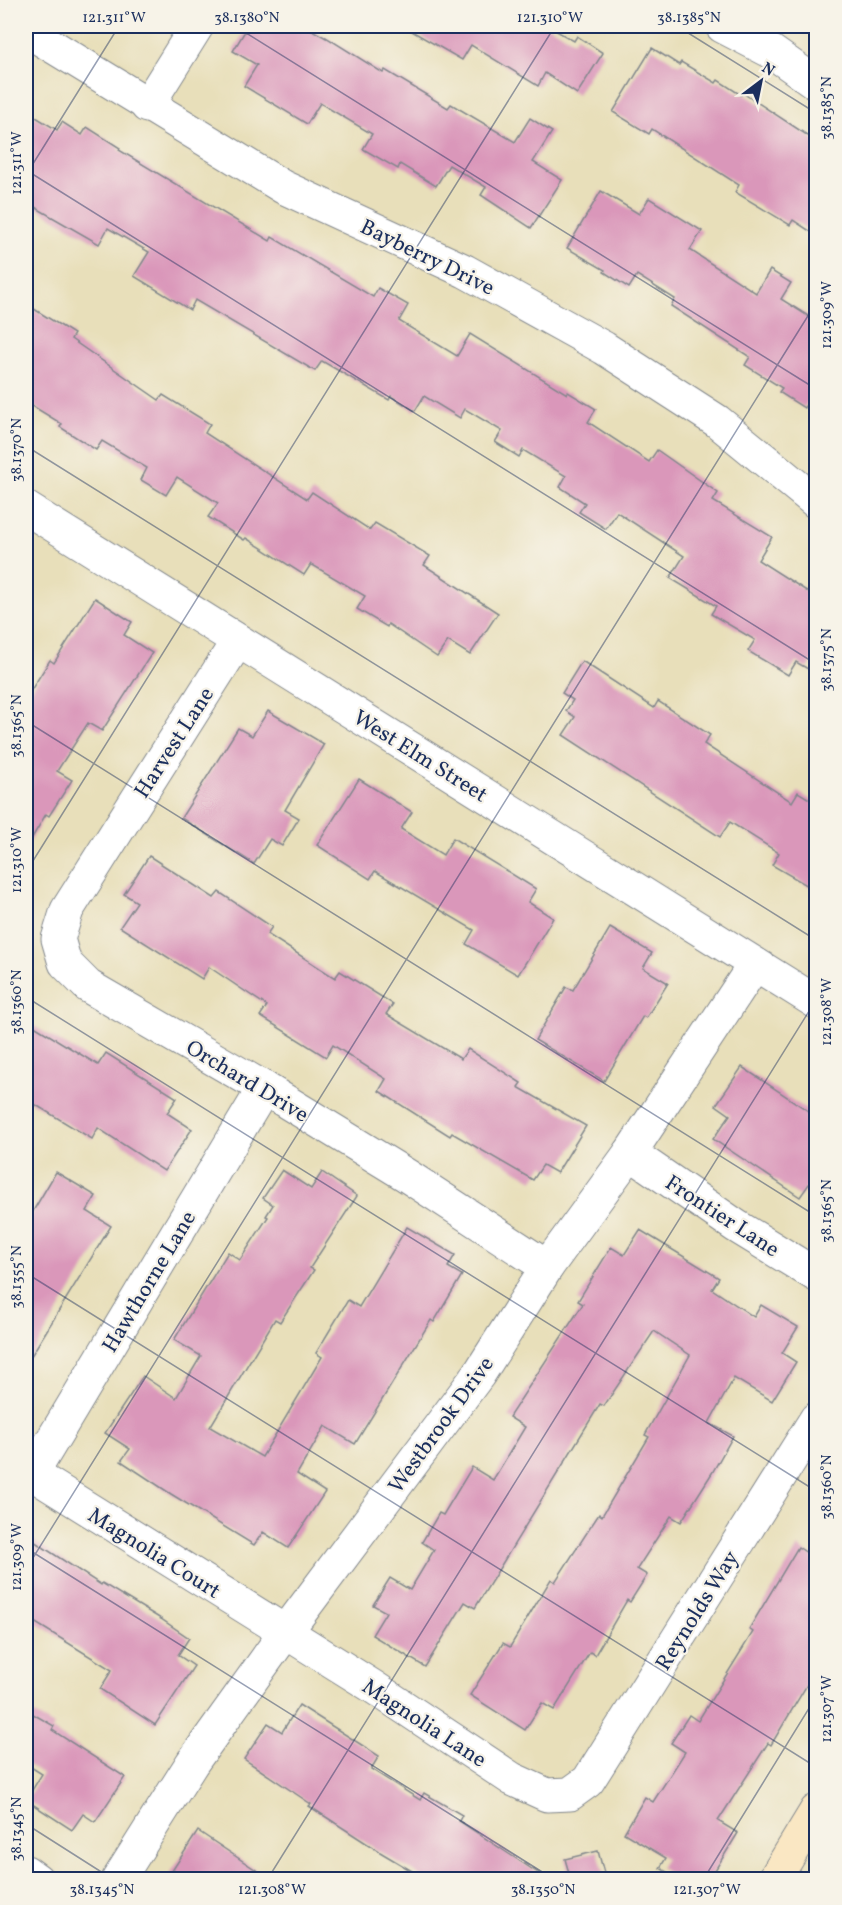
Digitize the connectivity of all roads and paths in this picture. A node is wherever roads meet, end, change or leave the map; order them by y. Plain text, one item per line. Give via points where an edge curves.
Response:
1 (197, 26) edge
2 (722, 26) edge
3 (26, 30) edge
4 (816, 83) edge
5 (147, 106) junction
6 (816, 502) edge
7 (26, 508) edge
8 (237, 642) junction
9 (109, 843) joint
10 (755, 964) junction
11 (816, 1002) edge
12 (264, 1088) junction
13 (630, 1153) junction
14 (547, 1267) junction
15 (816, 1275) edge
16 (816, 1419) edge
17 (29, 1472) edge
18 (285, 1633) junction
19 (570, 1794) joint
20 (816, 1811) edge
21 (26, 1872) edge
22 (37, 1880) edge
23 (118, 1880) edge
24 (774, 1880) edge

1 - 5 street
2 - 4 street via 772,52
3 - 5 street, Bayberry Drive
5 - 6 street, Bayberry Drive via 283,187 465,271 604,348 717,421
7 - 8 street, West Elm Street
8 - 9 street, Harvest Lane
8 - 10 street, West Elm Street
9 - 12 street, Orchard Drive via 67,910 58,939 65,963 88,986
10 - 11 street, West Elm Street
10 - 13 street, Westbrook Drive
12 - 14 street, Orchard Drive
12 - 17 street, Hawthorne Lane
13 - 14 street, Westbrook Drive
13 - 15 street, Frontier Lane
14 - 18 street, Westbrook Drive via 479,1374
16 - 19 street, Reynolds Way via 588,1781
17 - 18 street, Magnolia Court
18 - 19 street, Magnolia Lane via 512,1779 547,1795
18 - 23 street, Westbrook Drive via 192,1763
20 - 24 main road
21 - 22 street

